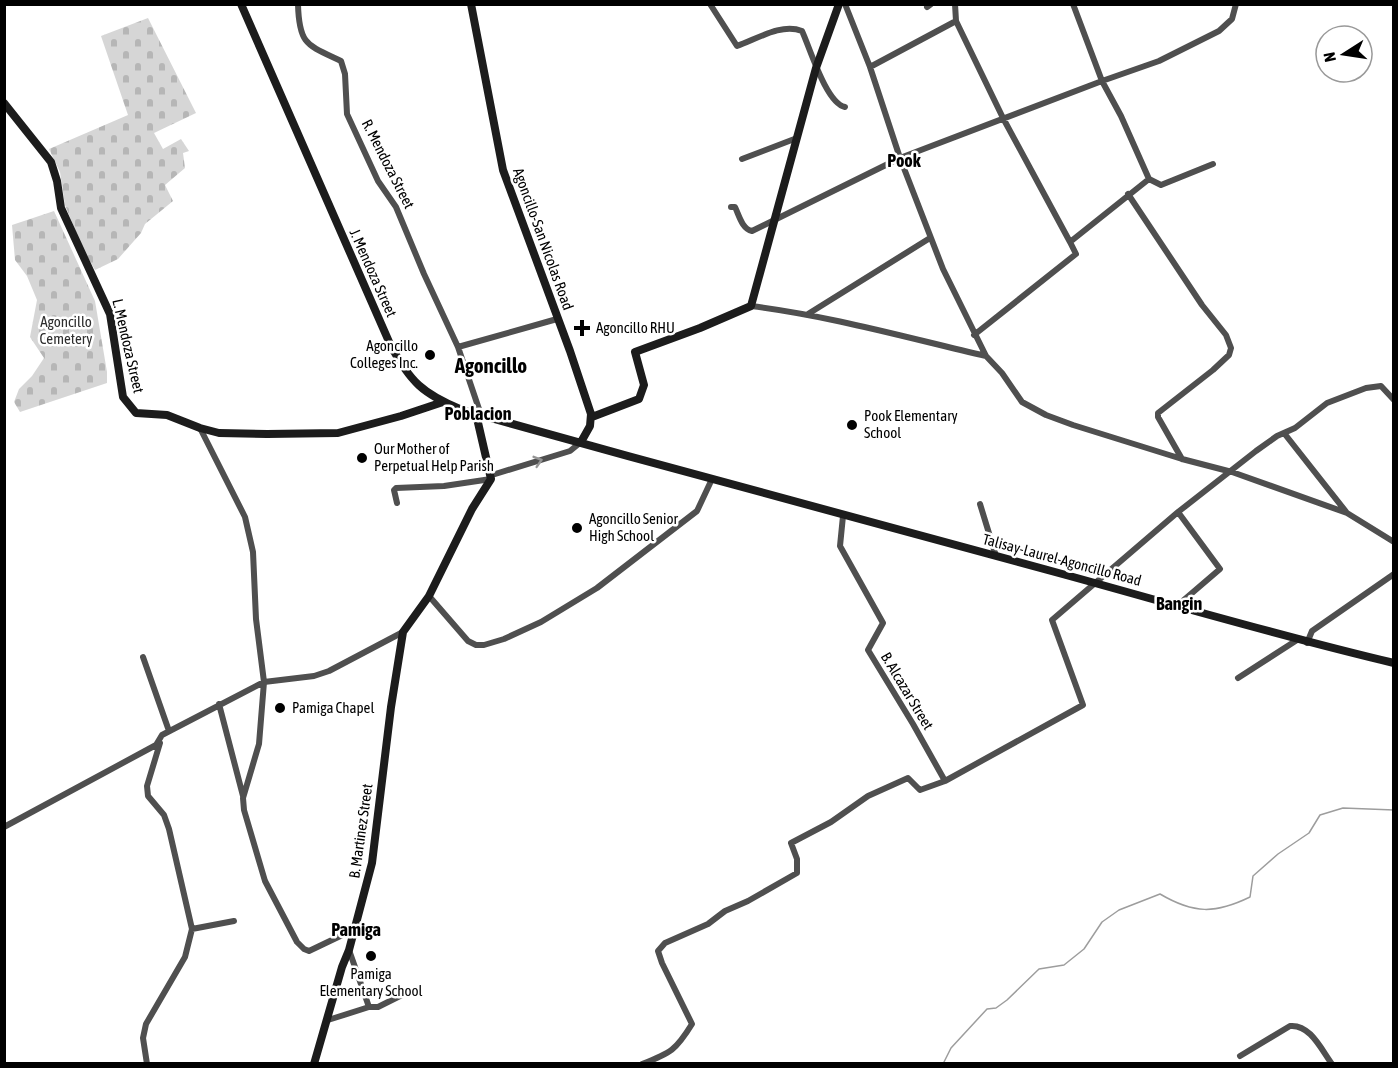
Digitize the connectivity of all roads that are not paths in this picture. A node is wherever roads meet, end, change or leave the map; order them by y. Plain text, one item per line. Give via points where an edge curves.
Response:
1 (242, 4) edge
2 (298, 4) edge
3 (471, 4) edge
4 (710, 4) edge
5 (839, 4) edge
6 (844, 4) edge
7 (955, 4) edge
8 (1073, 4) edge
9 (1236, 4) edge
10 (956, 21) junction
11 (870, 66) junction
12 (816, 68) junction
13 (1102, 81) junction
14 (4, 103) edge
15 (845, 107) dead end
16 (1003, 118) junction
17 (797, 138) junction
18 (900, 158) junction
19 (742, 159) dead end
20 (1213, 164) dead end
21 (1149, 179) junction
22 (1128, 194) junction
23 (730, 207) dead end
24 (774, 218) junction
25 (930, 238) junction
26 (1070, 242) junction
27 (751, 306) junction
28 (807, 315) junction
29 (557, 319) junction
30 (974, 335) junction
31 (458, 347) junction
32 (986, 356) junction
33 (1394, 400) edge
34 (443, 402) junction
35 (478, 414) junction
36 (592, 417) junction
37 (200, 428) junction
38 (1284, 433) junction
39 (581, 442) junction
40 (1182, 459) junction
41 (1232, 472) junction
42 (491, 477) junction
43 (712, 480) junction
44 (792, 501) joint
45 (396, 503) dead end
46 (980, 504) dead end
47 (1178, 512) junction
48 (1347, 513) junction
49 (843, 516) junction
50 (1394, 542) edge
51 (996, 556) junction
52 (1394, 574) edge
53 (1097, 583) junction
54 (429, 596) junction
55 (1178, 605) junction
56 (403, 632) junction
57 (1297, 640) junction
58 (1307, 643) junction
59 (143, 657) dead end
60 (1394, 663) edge
61 (1238, 678) dead end
62 (264, 682) junction
63 (219, 704) junction
64 (169, 730) junction
65 (162, 735) junction
66 (945, 781) junction
67 (243, 798) junction
68 (4, 827) edge
69 (234, 921) dead end
70 (192, 929) junction
71 (355, 929) junction
72 (349, 950) junction
73 (402, 994) dead end
74 (369, 1007) junction
75 (327, 1020) junction
76 (1240, 1056) dead end
77 (147, 1064) edge
78 (314, 1064) edge
79 (642, 1064) edge
80 (1332, 1064) edge

1 - 34 main road, J. Mendoza Street via 390,344 403,369 418,386
2 - 31 street, R. Mendoza Street via 298,22 310,47 341,61 347,114 378,181 396,207
3 - 29 main road, Agoncillo-San Nicolas Road via 503,170
4 - 12 street via 737,46 783,29 793,27 802,31
5 - 12 main road
6 - 11 street
7 - 10 street
8 - 13 street
9 - 13 street via 1232,19 1219,31 1159,61
10 - 11 street
10 - 16 street
11 - 18 street
12 - 15 street via 837,103
12 - 17 main road
13 - 16 street
13 - 21 street
14 - 37 main road, L. Mendoza Street via 51,162 61,208 110,314 123,397 136,413 167,415
16 - 18 street
16 - 26 street
17 - 19 street
17 - 24 main road
18 - 24 street
18 - 25 street
20 - 21 street via 1161,185
21 - 22 street
22 - 26 street
22 - 40 street via 1226,335 1231,348 1213,370 1158,413
23 - 24 street via 735,207 752,231
24 - 27 main road
25 - 28 street
25 - 30 street
26 - 30 street via 1076,254
27 - 28 street
27 - 36 main road via 635,352 644,384 639,399
28 - 32 street
29 - 31 street
29 - 36 main road, Agoncillo-San Nicolas Road
30 - 32 street
31 - 35 street, R. Mendoza Street
32 - 40 street via 1022,402 1073,424
33 - 38 street via 1381,386 1366,388 1327,403
34 - 35 main road, J. Mendoza Street
34 - 37 main road, L. Mendoza Street via 338,433 219,433
35 - 39 main road, J. Mendoza Street
35 - 42 main road, R. Mendoza Street
36 - 39 main road
37 - 62 street via 245,517 253,552
38 - 41 street
38 - 48 street
42 -> 39 street via 570,451
39 - 43 main road, J. Mendoza Street
40 - 41 street
41 - 47 street
41 - 48 street
42 - 45 street via 444,486 396,488
42 - 54 main road
43 - 44 main road, J. Mendoza Street
43 - 54 street via 697,511 675,529 597,588 504,639 484,645 468,641
44 - 49 main road, Talisay-Laurel-Agoncillo Road
46 - 51 street
47 - 53 street
47 - 55 street via 1220,569
48 - 50 street
49 - 51 main road, Talisay-Laurel-Agoncillo Road
49 - 66 street, B. Alcazar Street via 840,546 883,623 868,650
51 - 53 main road, Talisay-Laurel-Agoncillo Road
52 - 58 street via 1312,631
53 - 55 main road, Talisay-Laurel-Agoncillo Road
53 - 66 street via 1052,620 1083,705
54 - 56 main road
55 - 57 main road, Talisay-Laurel-Agoncillo Road
56 - 62 street via 329,671
56 - 71 main road, B. Martinez Street via 372,863
57 - 58 main road, Talisay-Laurel-Agoncillo Road
57 - 61 street
58 - 60 main road, Talisay-Laurel-Agoncillo Road
59 - 64 street
62 - 63 street
62 - 67 street via 259,744
63 - 64 street
63 - 67 street
64 - 65 street
65 - 68 street via 156,745
65 - 70 street via 147,786 148,796 169,828
66 - 79 street via 920,790 908,778 868,796 791,843 797,873 708,924 664,943 658,951 662,963 692,1024 680,1045
67 - 71 street via 265,881 297,942 309,951
69 - 70 street
70 - 77 street via 185,957 146,1024 143,1038
71 - 72 main road, B. Martinez Street
72 - 74 street
72 - 75 main road, B. Martinez Street
73 - 74 street via 378,1008
74 - 75 street
75 - 78 main road, B. Martinez Street
76 - 80 street via 1298,1025 1305,1028

